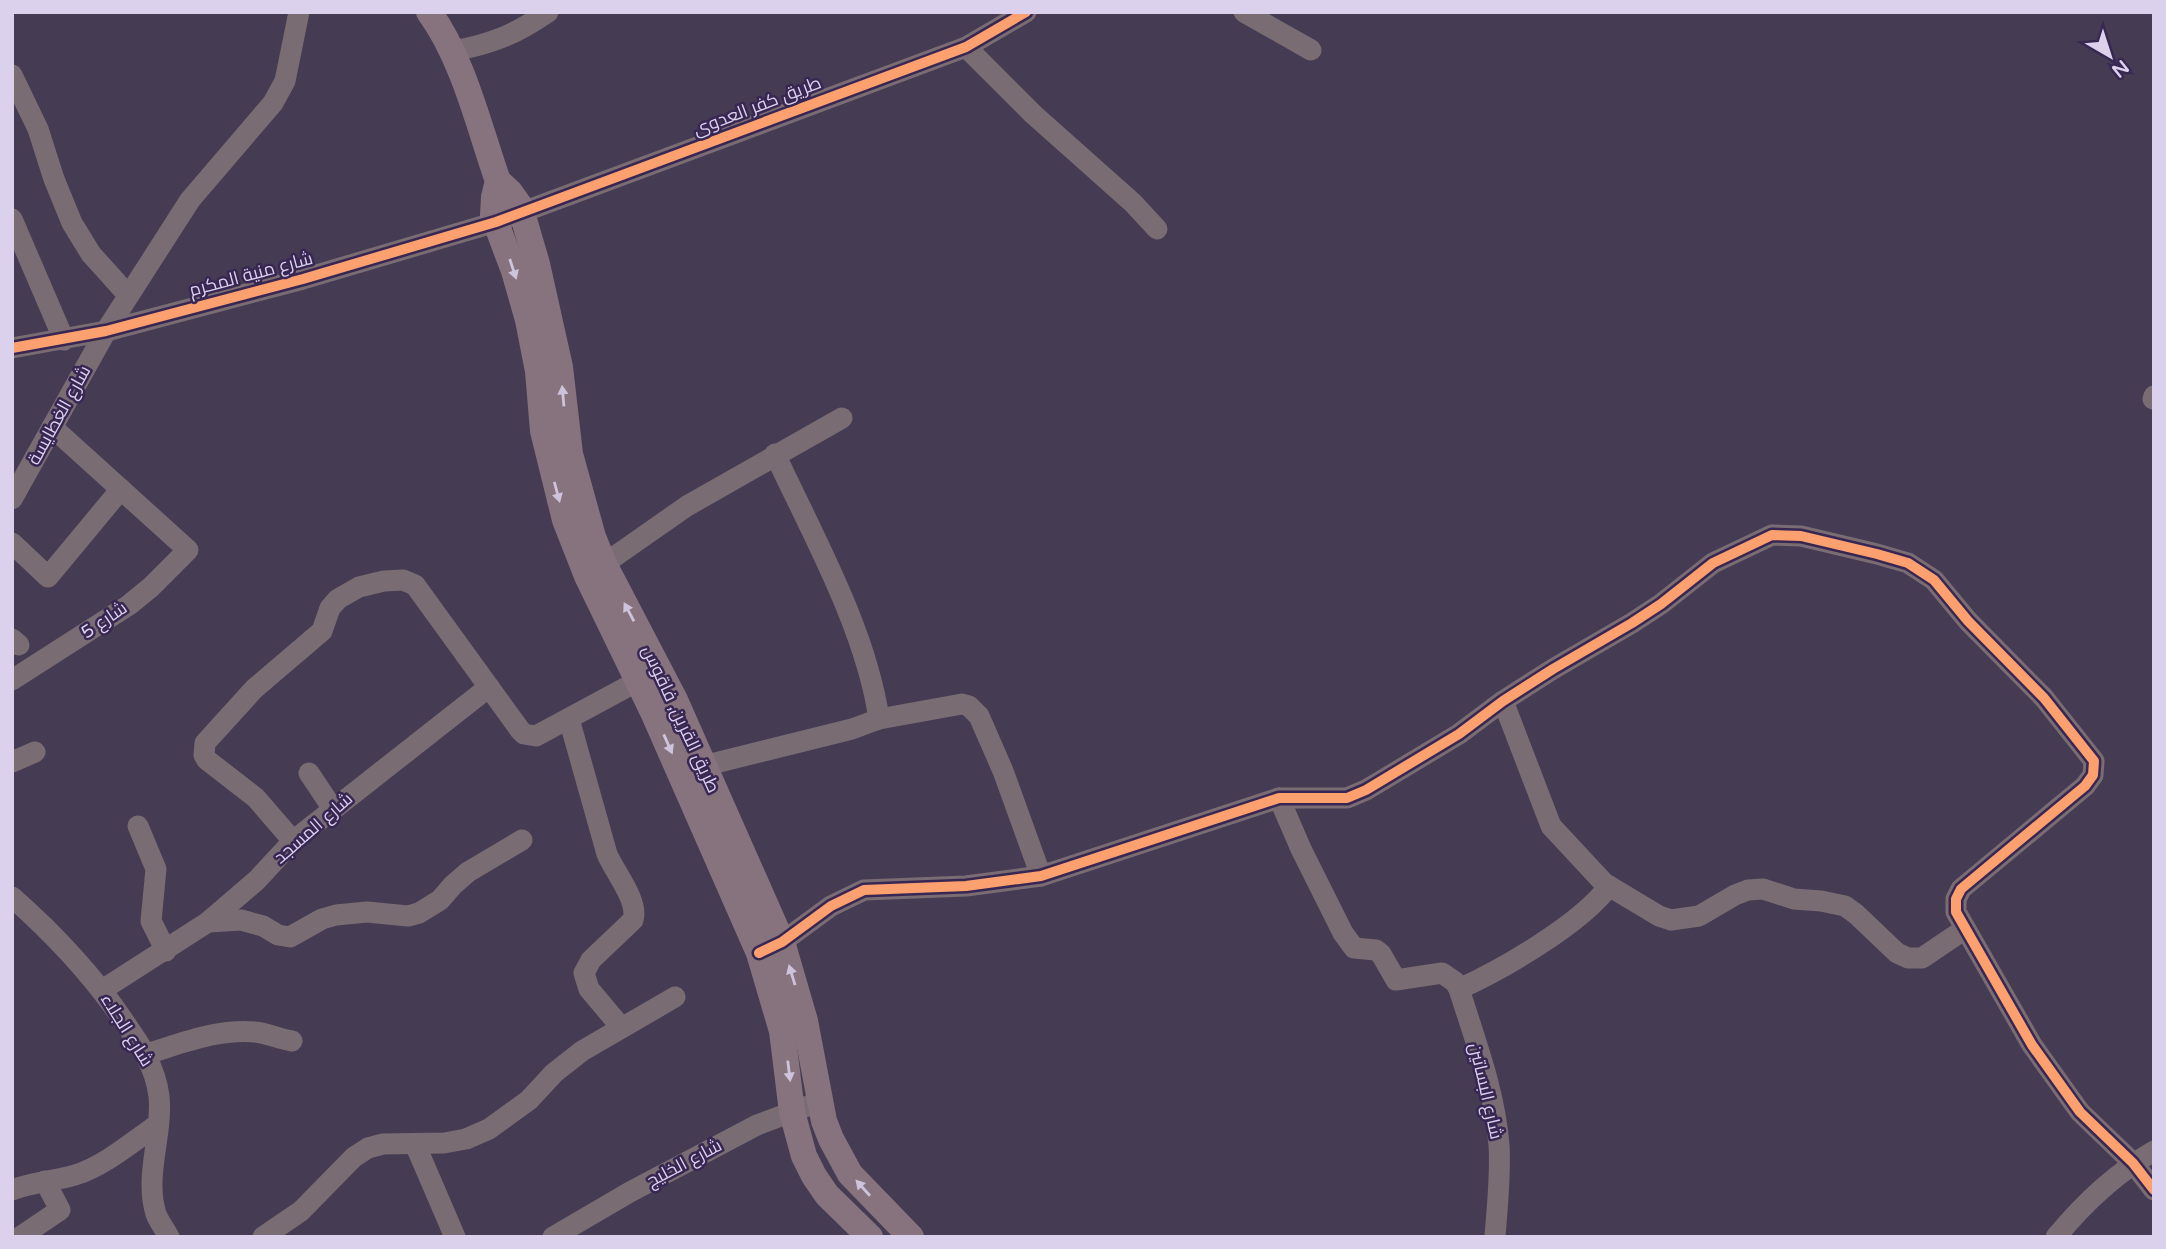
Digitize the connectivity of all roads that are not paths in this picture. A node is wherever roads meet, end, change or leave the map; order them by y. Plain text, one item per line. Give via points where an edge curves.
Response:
1 (299, 12) edge
2 (429, 12) edge
3 (548, 12) edge
4 (1026, 12) edge
5 (1244, 12) edge
6 (965, 47) junction
7 (1311, 50) dead end
8 (453, 51) junction
9 (12, 75) edge
10 (498, 181) junction
11 (522, 214) junction
12 (12, 219) edge
13 (496, 222) junction
14 (1157, 229) dead end
15 (128, 295) junction
16 (106, 331) junction
17 (64, 340) junction
18 (12, 348) edge
19 (842, 418) dead end
20 (52, 427) junction
21 (775, 454) junction
22 (121, 489) junction
23 (12, 499) edge
24 (12, 543) edge
25 (604, 564) junction
26 (12, 680) edge
27 (638, 681) junction
28 (489, 687) junction
29 (1503, 702) junction
30 (664, 706) junction
31 (569, 719) junction
32 (879, 719) junction
33 (36, 752) dead end
34 (12, 762) edge
35 (703, 766) junction
36 (309, 773) dead end
37 (1279, 797) junction
38 (333, 809) junction
39 (138, 826) dead end
40 (719, 831) junction
41 (523, 840) dead end
42 (293, 841) junction
43 (1041, 876) junction
44 (1609, 886) junction
45 (12, 897) edge
46 (208, 922) junction
47 (1965, 929) junction
48 (770, 948) junction
49 (166, 951) junction
50 (1459, 989) junction
51 (102, 990) junction
52 (675, 997) dead end
53 (621, 1027) junction
54 (292, 1041) dead end
55 (146, 1054) junction
56 (821, 1101) junction
57 (792, 1112) junction
58 (158, 1124) junction
59 (415, 1144) junction
60 (2154, 1151) edge
61 (2133, 1163) junction
62 (45, 1181) junction
63 (13, 1189) edge
64 (2154, 1190) edge
65 (20, 1237) edge
66 (169, 1237) edge
67 (263, 1237) edge
68 (454, 1237) edge
69 (554, 1237) edge
70 (870, 1237) edge
71 (911, 1237) edge
72 (1495, 1237) edge
73 (2056, 1237) edge

1 - 15 street, شارع الغطايسة via 285,81 273,103 190,200
2 - 8 main road, طريق القرين, فاقوس
3 - 8 street via 519,32
4 - 6 street, طريق كفر العدوى
5 - 7 street
6 - 11 street, طريق كفر العدوى
6 - 14 street
8 - 10 main road, طريق القرين, فاقوس
9 - 15 street via 38,129 72,223 91,254
10 - 11 main road, طريق القرين, فاقوس via 515,198
10 - 13 main road, طريق القرين, فاقوس via 493,206
11 - 13 street, طريق كفر العدوى
25 -> 11 main road, طريق القرين, فاقوس via 576,482 556,341
12 - 17 street
13 - 16 street, شارع منية المكرم
13 -> 27 main road, طريق القرين, فاقوس via 528,320 543,431 565,520
15 - 16 street, شارع الغطايسة
16 - 17 street, شارع منية المكرم
16 - 20 street, شارع الغطايسة
17 - 18 street, شارع منية المكرم
19 - 21 street
20 - 22 street
20 - 23 street, شارع الغطايسة
21 - 25 street via 687,506
21 - 32 street via 844,602 875,690
22 - 24 street via 48,577
22 - 26 street, شارع 5 via 188,550 128,605
30 -> 25 main road, طريق القرين, فاقوس
27 - 30 main road, طريق القرين, فاقوس
27 - 31 street
28 - 31 street via 524,734 536,736
28 - 38 street, شارع المسجد
28 - 42 street via 415,585 384,581 359,587 338,599 321,631 254,689 205,743 208,760 256,798
29 - 37 street via 1366,790 1347,798
29 - 44 street via 1550,827
29 - 47 street via 1641,617 1713,563 1772,535 1801,536 1908,563 1934,580 2045,698 2094,761 2093,775 2085,786 1961,889 1956,912
30 - 35 main road, طريق القرين, فاقوس
30 -> 40 main road, طريق القرين, فاقوس
31 - 53 street via 607,854 635,905 633,920 583,973 589,989
32 - 35 street
32 - 43 street via 962,704 975,710
33 - 34 street
35 - 40 main road, طريق القرين, فاقوس
36 - 38 street
37 - 43 street
37 - 50 street via 1349,943 1354,948 1376,950 1396,980 1442,973
38 - 42 street, شارع المسجد
39 - 49 street via 156,869 151,921
40 - 48 main road, طريق القرين, فاقوس
41 - 46 street via 468,872 440,900 408,916 336,915 290,937 241,920
42 - 46 street, شارع المسجد
43 - 48 street via 966,886 864,890 831,906
44 - 47 street via 1671,920 1699,916 1735,895 1763,888 1794,899 1845,906 1908,958 1922,958
44 - 50 street via 1569,924 1488,976
45 - 51 street, شارع الجلاء via 49,929
46 - 49 street, شارع المسجد
47 - 61 street via 2032,1045 2080,1112
56 -> 48 main road, طريق القرين, فاقوس via 805,1021
48 -> 57 main road, طريق القرين, فاقوس
49 - 51 street, شارع المسجد
50 - 72 street, شارع البساتين via 1496,1123 1500,1166
51 - 55 street, شارع الجلاء
52 - 53 street
53 - 59 street via 568,1062 529,1100 489,1129 467,1139
54 - 55 street via 247,1031
55 - 58 street, شارع الجلاء via 159,1099
56 - 57 street, شارع الخليج
71 -> 56 main road, طريق القرين, فاقوس via 850,1174 831,1139
57 - 69 street, شارع الخليج via 722,1143
57 - 70 main road, طريق القرين, فاقوس via 814,1176
58 - 62 street via 78,1175
58 - 66 street, شارع الجلاء via 153,1200
59 - 67 street via 368,1148 301,1210
59 - 68 street
60 - 61 street
61 - 64 street
61 - 73 street via 2078,1210
62 - 63 street
62 - 65 street via 60,1210

